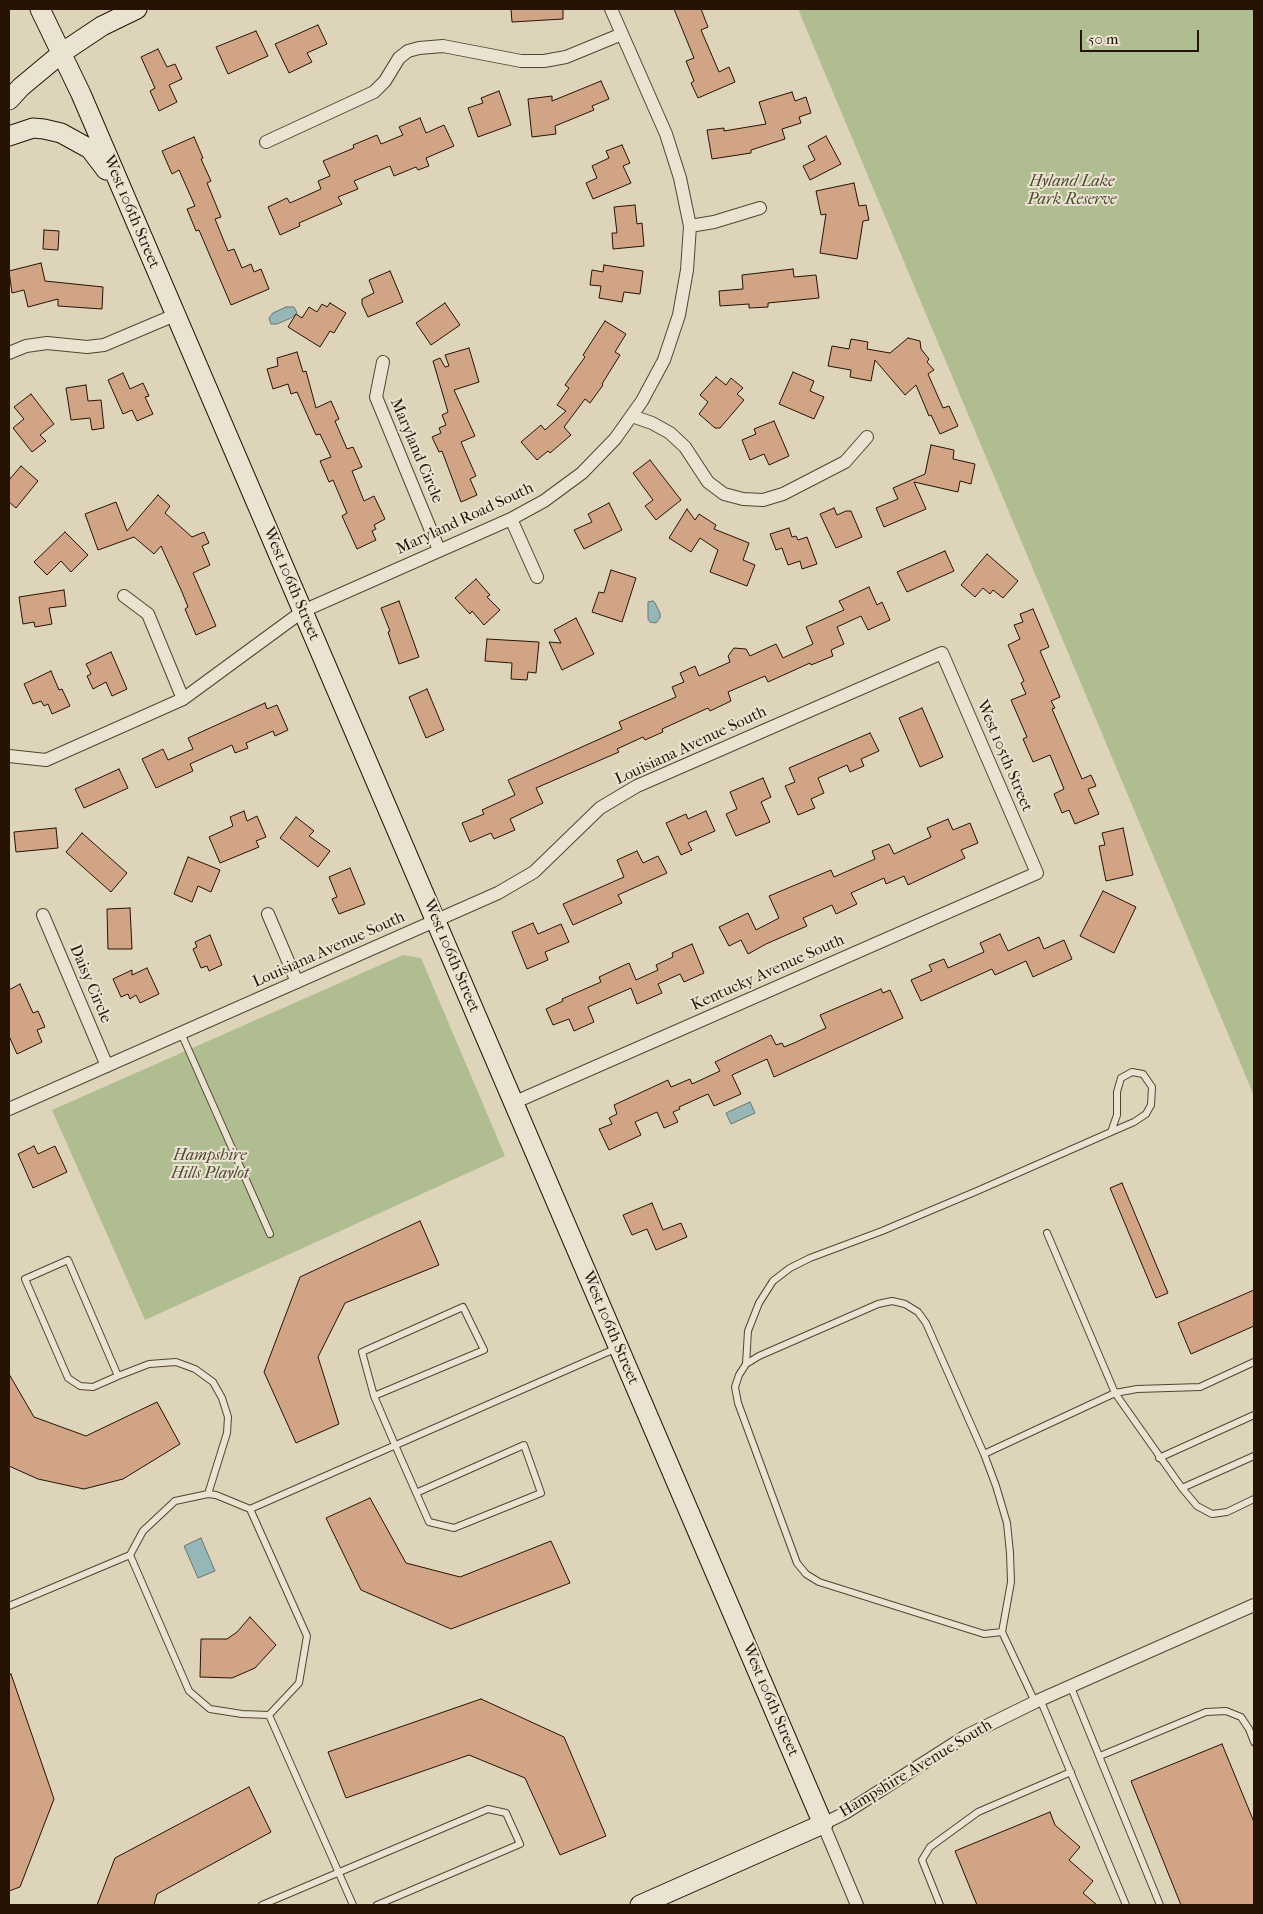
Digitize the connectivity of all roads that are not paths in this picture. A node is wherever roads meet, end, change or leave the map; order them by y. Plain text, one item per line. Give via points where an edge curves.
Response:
1 (40, 9) edge
2 (137, 9) edge
3 (611, 9) edge
4 (622, 34) junction
5 (62, 52) junction
6 (9, 100) edge
7 (9, 136) edge
8 (266, 142) dead end
9 (120, 188) junction
10 (760, 208) dead end
11 (690, 226) junction
12 (176, 315) junction
13 (9, 353) edge
14 (383, 362) dead end
15 (632, 416) junction
16 (867, 437) dead end
17 (511, 519) junction
18 (440, 550) junction
19 (537, 577) dead end
20 (124, 596) dead end
21 (302, 611) junction
22 (942, 652) joint
23 (183, 699) junction
24 (9, 756) edge
25 (1037, 873) joint
26 (268, 914) dead end
27 (42, 915) dead end
28 (435, 920) junction
29 (297, 982) junction
30 (181, 1033) junction
31 (107, 1066) junction
32 (513, 1103) junction
33 (9, 1109) edge
34 (1112, 1132) junction
35 (1047, 1233) dead end
36 (270, 1234) dead end
37 (618, 1348) junction
38 (1254, 1362) edge
39 (746, 1364) junction
40 (118, 1376) junction
41 (1115, 1394) junction
42 (374, 1396) junction
43 (1254, 1415) edge
44 (395, 1445) junction
45 (984, 1454) junction
46 (1254, 1456) edge
47 (1159, 1458) junction
48 (1182, 1488) junction
49 (416, 1493) junction
50 (208, 1494) junction
51 (1254, 1499) edge
52 (250, 1509) junction
53 (130, 1555) junction
54 (9, 1606) edge
55 (1250, 1606) edge
56 (1002, 1632) junction
57 (1070, 1686) junction
58 (1037, 1700) junction
59 (269, 1715) junction
60 (1254, 1742) edge
61 (1100, 1756) junction
62 (1072, 1772) junction
63 (823, 1824) junction
64 (338, 1872) junction
65 (262, 1905) edge
66 (353, 1905) edge
67 (377, 1905) edge
68 (640, 1905) edge
69 (857, 1905) edge
70 (940, 1905) edge
71 (1126, 1905) edge
72 (1160, 1905) edge

1 - 5 street, West 106th Street
2 - 5 street via 102,26
3 - 4 street, Maryland Road South
4 - 8 street via 566,57 544,61 521,61 443,46 408,51 374,92
4 - 11 street, Maryland Road South via 666,134
5 - 6 street
5 - 9 street, West 106th Street
7 - 9 street via 33,128 61,133 90,150
9 - 12 street, West 106th Street
10 - 11 street
11 - 15 street, Maryland Road South via 679,316 664,360
12 - 13 street via 104,346 47,343
12 - 21 street, West 106th Street
14 - 18 street, Maryland Circle via 376,397
15 - 16 street via 670,434 685,447 708,482 724,494 744,499 763,500 783,494 845,462
15 - 17 street, Maryland Road South via 615,440 582,472
17 - 18 street, Maryland Road South
17 - 19 street
18 - 21 street, Maryland Road South
20 - 23 street via 148,614
21 - 23 street, Maryland Road South
21 - 28 street, West 106th Street
22 - 25 street, West 105th Street
22 - 28 street, Louisiana Avenue South via 637,786 600,808 534,872 498,893
23 - 24 street, Maryland Road South via 46,760
25 - 32 street, Kentucky Avenue South
26 - 29 street
27 - 31 street, Daisy Circle
28 - 29 street, Louisiana Avenue South
28 - 32 street, West 106th Street
29 - 30 street, Louisiana Avenue South
30 - 31 street, Louisiana Avenue South
30 - 36 lane
31 - 33 street, Louisiana Avenue South
32 - 37 street, West 106th Street
34 - 34 lane via 1146,1114 1151,1105 1152,1087 1143,1074 1132,1072 1121,1078
34 - 39 lane via 790,1268 773,1281 759,1303 748,1331
35 - 41 lane
37 - 44 lane
37 - 63 street, West 106th Street
38 - 41 lane via 1200,1387 1137,1389
39 - 45 lane via 878,1304 905,1304 918,1312 926,1323
39 - 56 lane via 735,1387 738,1403 798,1563 806,1574 819,1582 984,1634
40 - 40 lane via 68,1260 25,1279 68,1378 80,1386 93,1387
40 - 50 lane via 148,1364 176,1362 195,1369 213,1382 228,1417
41 - 45 lane
41 - 47 lane
42 - 42 lane via 484,1350 463,1306 362,1352
42 - 44 lane
43 - 47 lane
44 - 49 lane
44 - 52 lane
45 - 56 lane via 1007,1522 1011,1582
46 - 48 lane
47 - 48 lane
48 - 51 lane via 1197,1506 1212,1514 1227,1512
49 - 49 lane via 429,1522 454,1528 541,1493 524,1445
50 - 52 lane via 216,1494
50 - 53 lane via 174,1501 143,1531
52 - 59 lane via 307,1636 299,1683
53 - 54 lane
53 - 59 lane via 188,1691 210,1709
55 - 57 street, Hampshire Avenue South
56 - 58 lane
57 - 58 street, Hampshire Avenue South
57 - 61 lane
58 - 62 lane
58 - 63 street, Hampshire Avenue South via 966,1736
59 - 64 lane
60 - 61 lane via 1241,1718 1226,1711 1206,1712
61 - 72 lane
62 - 70 lane via 978,1812 930,1847 922,1860
62 - 71 lane
63 - 68 street, Hampshire Avenue South
63 - 69 street, West 106th Street
64 - 65 lane
64 - 66 lane
64 - 67 lane via 488,1809 506,1813 520,1844

